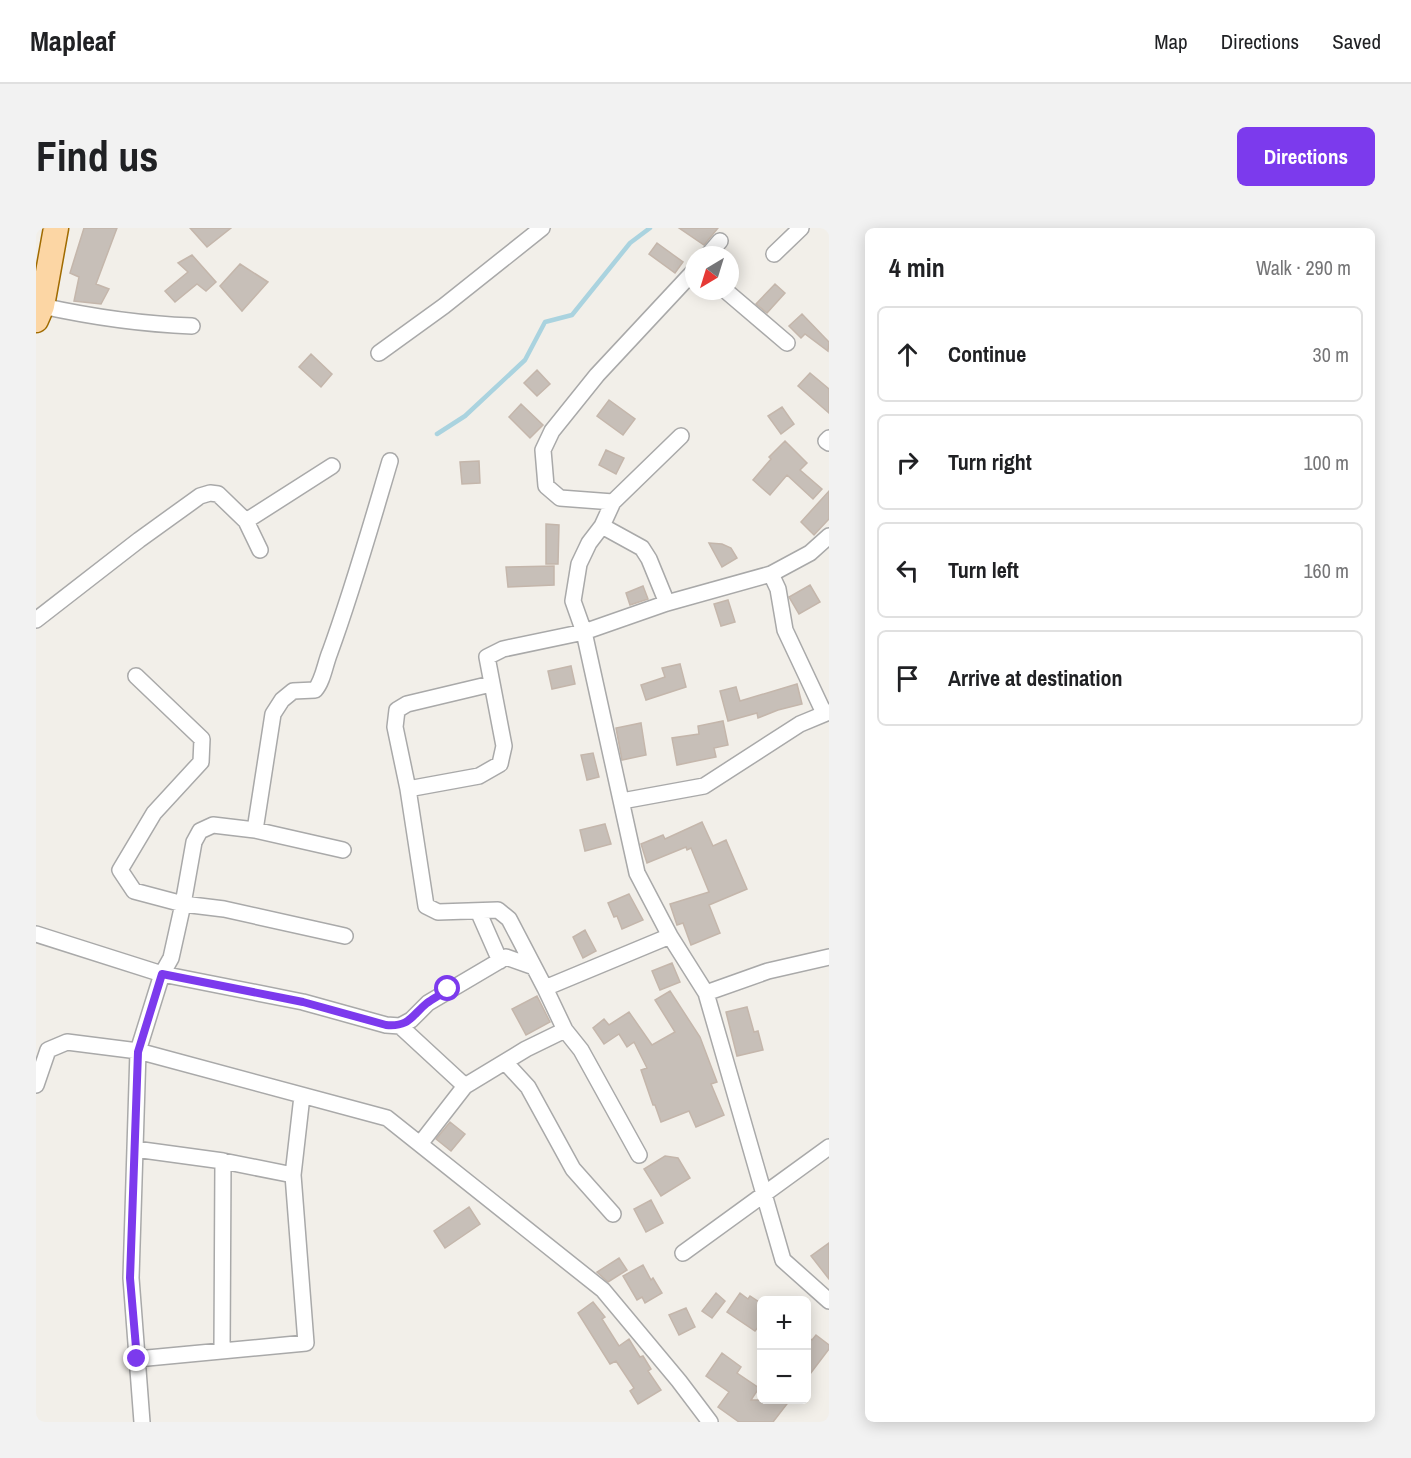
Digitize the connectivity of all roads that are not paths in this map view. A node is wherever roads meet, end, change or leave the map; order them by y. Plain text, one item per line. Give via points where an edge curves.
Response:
1 (56, 228) edge
2 (542, 228) edge
3 (801, 228) edge
4 (720, 241) dead end
5 (716, 246) edge
6 (774, 254) dead end
7 (685, 281) edge
8 (736, 300) edge
9 (39, 313) edge
10 (192, 326) dead end
11 (786, 343) dead end
12 (379, 353) dead end
13 (681, 436) dead end
14 (829, 438) edge
15 (829, 443) edge
16 (390, 460) dead end
17 (332, 466) dead end
18 (613, 502) junction
19 (246, 521) junction
20 (602, 526) junction
21 (829, 536) edge
22 (260, 550) dead end
23 (771, 574) junction
24 (667, 603) junction
25 (36, 620) edge
26 (584, 632) junction
27 (136, 676) dead end
28 (491, 684) junction
29 (826, 713) edge
30 (408, 789) junction
31 (622, 801) junction
32 (255, 830) junction
33 (343, 850) dead end
34 (183, 904) junction
35 (478, 911) junction
36 (36, 934) edge
37 (345, 936) dead end
38 (670, 936) junction
39 (829, 957) edge
40 (500, 961) junction
41 (534, 967) junction
42 (162, 974) junction
43 (545, 988) junction
44 (706, 993) junction
45 (400, 1026) junction
46 (566, 1030) junction
47 (138, 1052) junction
48 (505, 1062) junction
49 (36, 1085) edge
50 (465, 1086) junction
51 (302, 1096) junction
52 (420, 1144) junction
53 (829, 1147) edge
54 (135, 1149) junction
55 (639, 1155) dead end
56 (223, 1161) junction
57 (293, 1175) junction
58 (764, 1193) junction
59 (613, 1214) dead end
60 (683, 1253) dead end
61 (829, 1301) edge
62 (222, 1351) junction
63 (137, 1359) junction
64 (142, 1422) edge
65 (710, 1422) edge

1 - 9 main road
2 - 12 street
3 - 6 street
4 - 5 street
7 - 18 street via 597,375 552,431 543,450 546,486 560,498
8 - 11 street
9 - 10 street
13 - 18 street
14 - 15 street
16 - 32 street via 320,684 315,690 293,691 273,714
17 - 19 street
18 - 20 street
19 - 22 street
19 - 25 street via 218,494 200,496
20 - 24 street via 642,548
20 - 26 street via 579,564 573,601
21 - 23 street via 810,553
23 - 24 street
23 - 29 street via 778,589 784,630
24 - 26 street
26 - 28 street via 503,649 487,657
26 - 31 street
27 - 34 street via 202,739 201,762 154,813 120,870 134,891
28 - 30 street via 504,746 500,764 479,776
28 - 30 street via 407,704 397,710 395,727
29 - 31 street via 800,724 704,786
30 - 35 street via 426,906 438,912
31 - 38 street via 637,873
32 - 33 street
32 - 34 street via 213,825 200,831 194,843
34 - 37 street via 224,909
34 - 42 street via 171,958
35 - 40 street
35 - 41 street via 498,910 509,919
36 - 42 street
38 - 43 street
38 - 44 street
39 - 44 street via 768,971
40 - 41 street via 506,957
40 - 45 street via 428,1003
41 - 43 street
42 - 45 street
42 - 47 street
43 - 46 street
44 - 58 street
45 - 50 street
46 - 48 street
46 - 55 street
47 - 49 street via 68,1042 48,1050
47 - 51 street
47 - 54 street
48 - 50 street
48 - 59 street via 528,1087 573,1168
50 - 52 street
51 - 52 street via 387,1118
51 - 57 street
52 - 65 street via 603,1290
53 - 58 street
54 - 56 street
54 - 63 street via 130,1278
56 - 57 street
56 - 62 street
57 - 62 street via 306,1343
58 - 60 street
58 - 61 street via 783,1260
62 - 63 street
63 - 64 street

